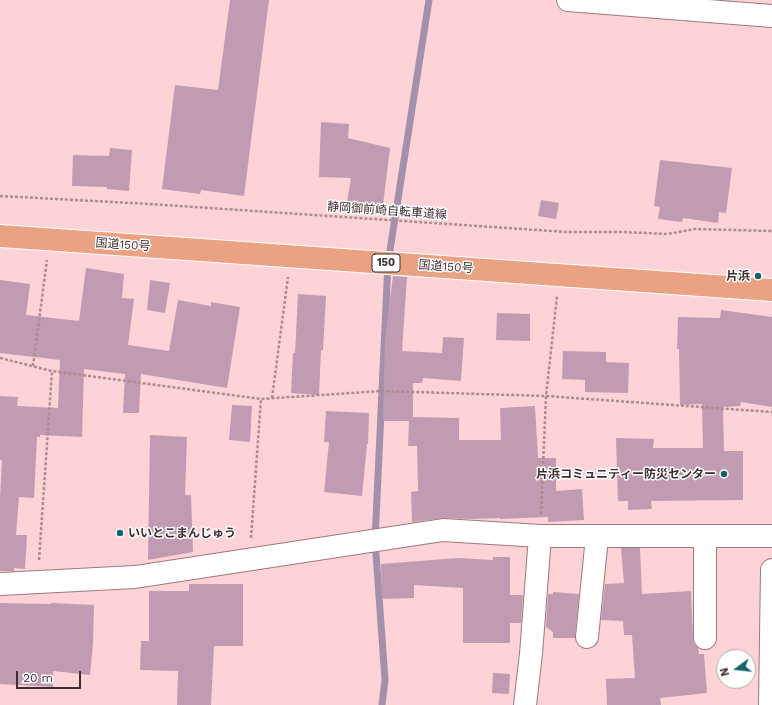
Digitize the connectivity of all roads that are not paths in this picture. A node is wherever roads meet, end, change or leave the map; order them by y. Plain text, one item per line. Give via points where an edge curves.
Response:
1 (568, 0) edge
2 (772, 16) edge
3 (0, 236) edge
4 (772, 290) edge
5 (540, 536) junction
6 (705, 536) junction
7 (772, 536) edge
8 (597, 537) junction
9 (772, 570) edge
10 (0, 584) edge
11 (587, 637) dead end
12 (705, 638) dead end
13 (525, 705) edge
14 (770, 705) edge

1 - 2 street
3 - 4 highway, 国道150号 / 150
5 - 8 street
5 - 10 street via 443,530 135,577
5 - 13 street
6 - 7 street
6 - 8 street
6 - 12 street
8 - 11 street
9 - 14 street

